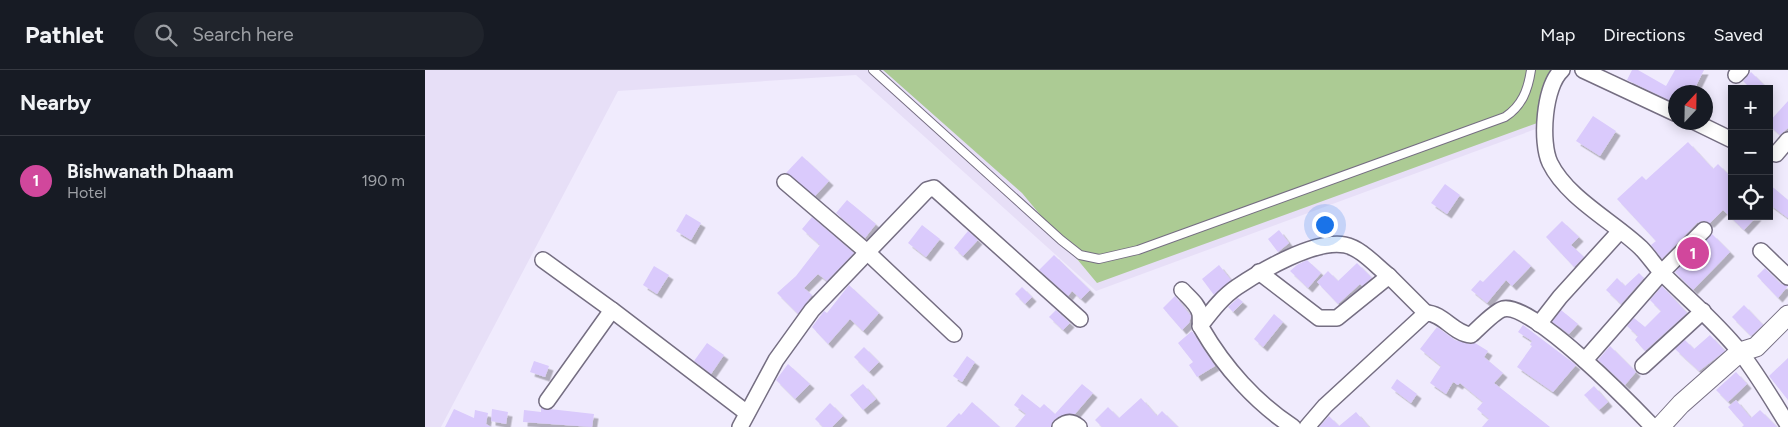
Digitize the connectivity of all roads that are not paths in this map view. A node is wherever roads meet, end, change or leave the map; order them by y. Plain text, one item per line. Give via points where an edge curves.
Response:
1 (873, 70) edge
2 (1531, 70) edge
3 (1562, 70) edge
4 (1583, 70) edge
5 (1668, 110) edge
6 (1711, 130) edge
7 (1728, 138) edge
8 (1788, 140) edge
9 (1776, 154) dead end
10 (785, 182) dead end
11 (1704, 230) dead end
12 (1620, 231) junction
13 (1761, 251) dead end
14 (867, 252) junction
15 (543, 260) dead end
16 (1259, 272) junction
17 (1662, 272) junction
18 (1389, 276) junction
19 (1788, 277) edge
20 (1182, 290) dead end
21 (612, 310) junction
22 (1703, 311) junction
23 (1426, 313) junction
24 (1788, 315) edge
25 (1080, 319) dead end
26 (1539, 324) junction
27 (1200, 326) junction
28 (954, 334) dead end
29 (1740, 352) junction
30 (1585, 360) junction
31 (1643, 366) dead end
32 (547, 401) dead end
33 (747, 413) junction
34 (1285, 425) edge
35 (1788, 425) edge
36 (740, 427) edge
37 (1060, 427) edge
38 (1079, 427) edge
39 (1307, 427) edge
40 (1653, 427) edge
41 (1660, 427) edge

1 - 2 lane via 1061,240 1080,255 1099,259 1138,250 1505,117 1517,109
3 - 12 street via 1551,89 1544,130 1550,163 1570,189
4 - 5 street
6 - 7 street
8 - 9 street
10 - 14 street
11 - 17 street
12 - 17 street via 1642,248
12 - 26 street
13 - 19 street
14 - 25 street via 927,190 934,188
14 - 28 street
14 - 33 street via 812,310 776,360
15 - 21 street
16 - 18 street via 1306,250 1345,245
16 - 18 street via 1319,318 1329,319 1337,318
16 - 27 street via 1219,303
17 - 22 street
17 - 30 street
18 - 23 street
20 - 27 street via 1201,315
21 - 32 street
21 - 33 street
22 - 29 street
22 - 31 street
23 - 26 street via 1433,313 1465,335 1471,335 1502,309 1513,308
23 - 39 street via 1325,406
24 - 29 street via 1755,347
26 - 30 street
27 - 34 street via 1231,371
29 - 35 street
29 - 41 street
30 - 40 street via 1617,388
33 - 36 street
37 - 38 street via 1068,422

